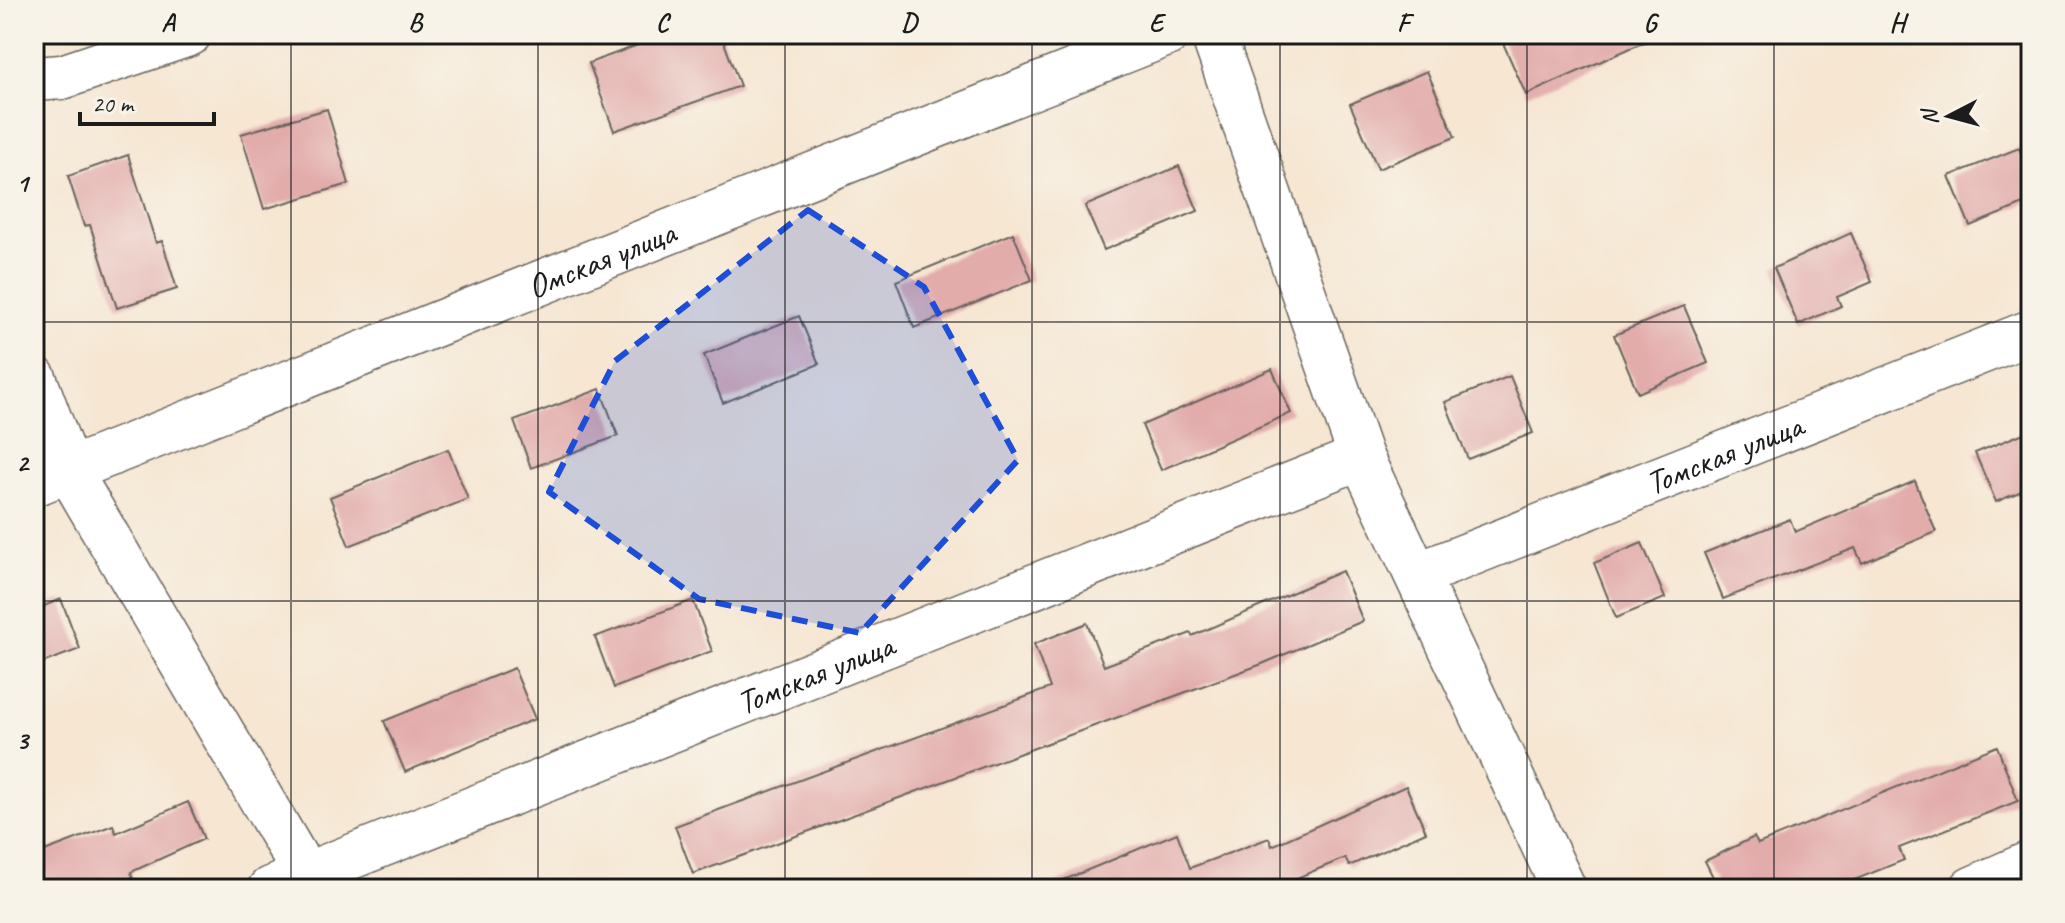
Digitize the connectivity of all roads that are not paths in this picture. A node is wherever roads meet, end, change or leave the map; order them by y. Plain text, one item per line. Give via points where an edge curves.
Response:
1 (189, 34) edge
2 (1167, 34) edge
3 (1213, 34) edge
4 (34, 79) edge
5 (2031, 332) edge
6 (34, 378) edge
7 (1361, 457) junction
8 (51, 478) edge
9 (1417, 575) junction
10 (2031, 863) edge
11 (298, 884) edge
12 (1564, 889) edge
13 (1972, 889) edge

1 - 4 street via 62,77
2 - 8 street, Омская улица
3 - 7 street
5 - 9 street, Томская улица
6 - 8 street
7 - 9 street
7 - 11 street, Томская улица
8 - 11 street
9 - 12 street
10 - 13 street

